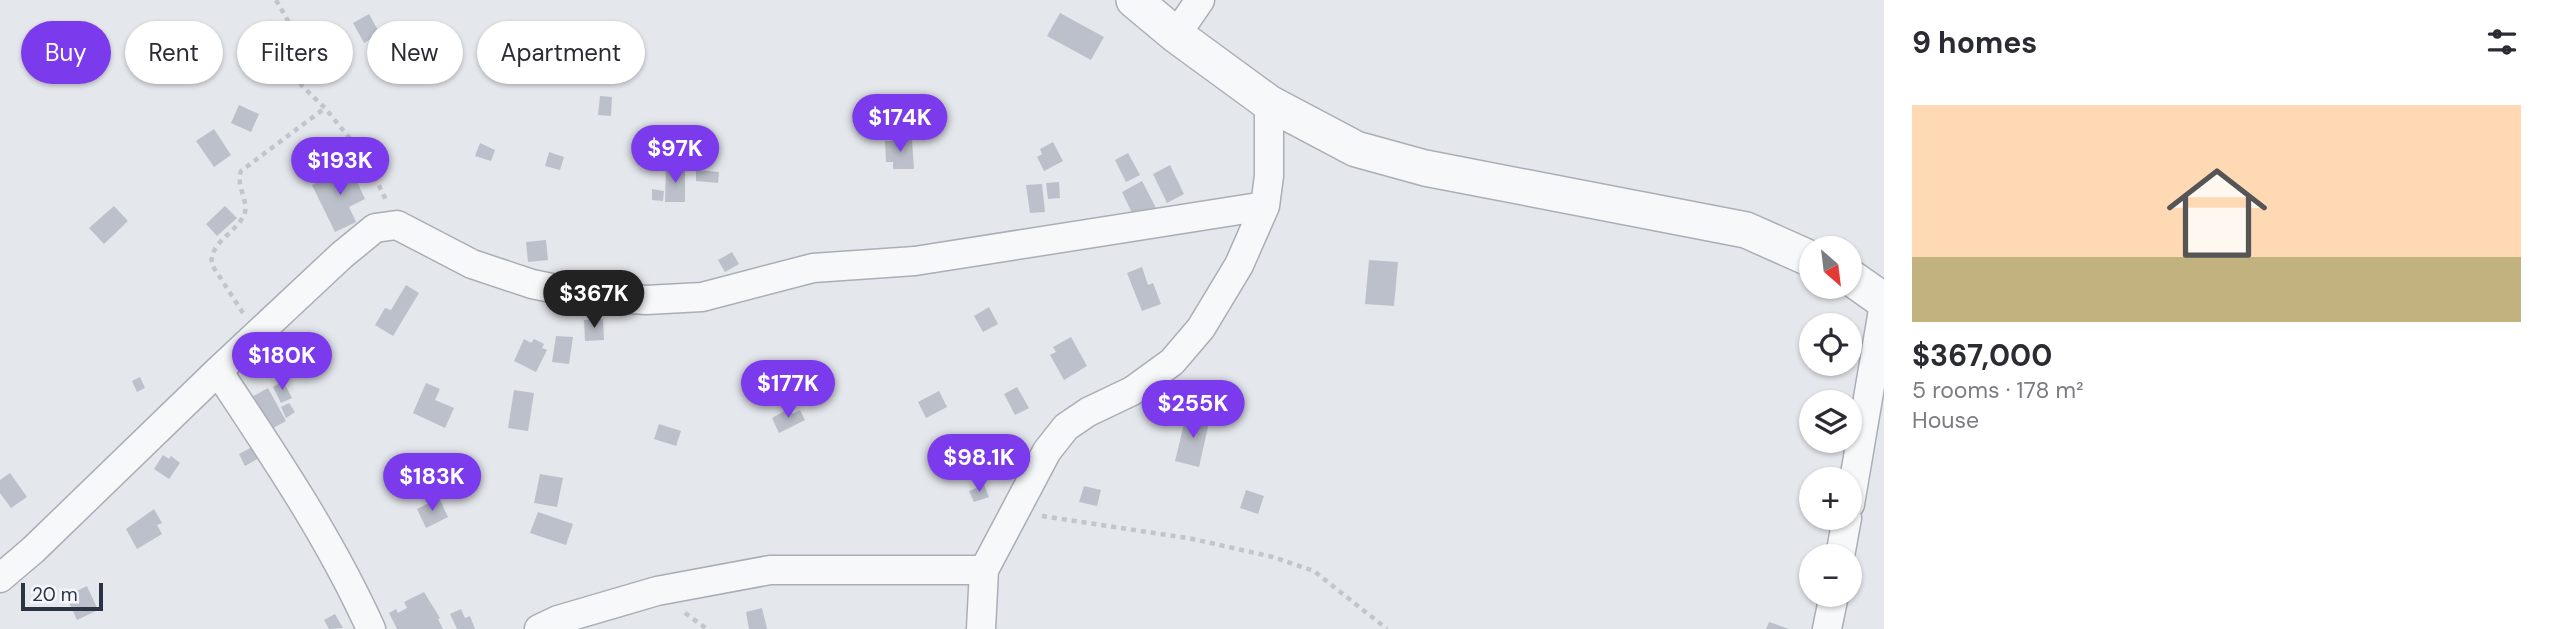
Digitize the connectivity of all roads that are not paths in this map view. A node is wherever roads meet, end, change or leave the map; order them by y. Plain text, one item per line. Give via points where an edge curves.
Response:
1 (1134, 0) edge
2 (1200, 0) edge
3 (1176, 35) junction
4 (1269, 103) junction
5 (1265, 206) junction
6 (1799, 254) edge
7 (1862, 286) edge
8 (1884, 302) edge
9 (218, 371) junction
10 (1856, 467) edge
11 (984, 570) junction
12 (0, 578) edge
13 (1831, 607) edge
14 (371, 629) edge
15 (539, 629) edge
16 (981, 629) edge
17 (1828, 629) edge

1 - 3 street
2 - 3 street
3 - 4 street
4 - 5 street
4 - 6 street via 1356,149 1426,168 1746,230
5 - 9 street via 915,261 813,268 702,297 646,300 590,296 532,284 472,264 397,225 375,228
5 - 11 street via 1201,328 1172,362 1132,391 1066,427 1048,450
7 - 8 street
8 - 10 street
9 - 12 street
9 - 14 street via 331,550
11 - 15 street via 770,570 657,591
11 - 16 street
13 - 17 street

